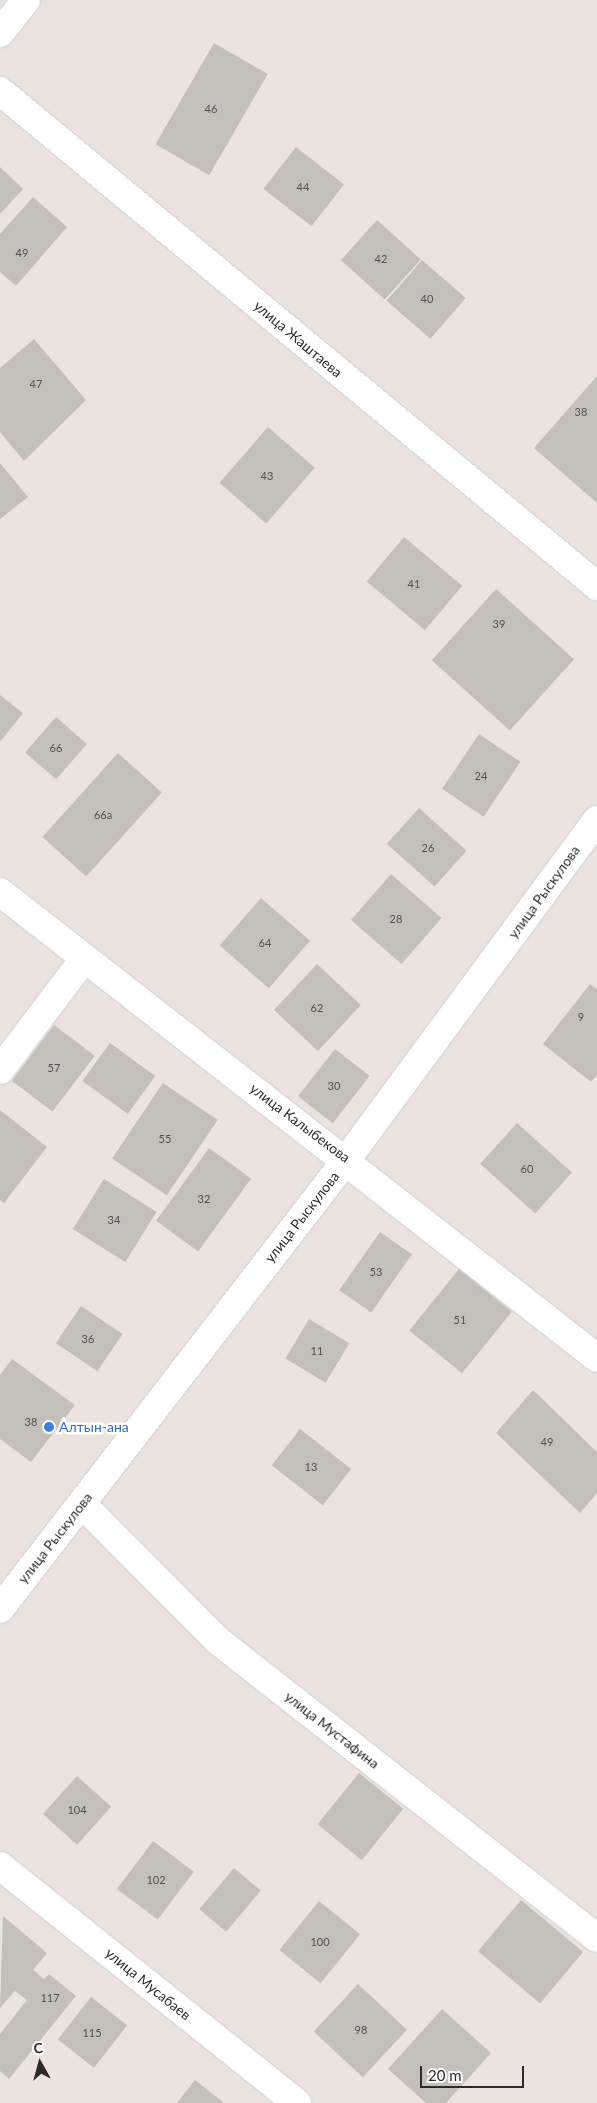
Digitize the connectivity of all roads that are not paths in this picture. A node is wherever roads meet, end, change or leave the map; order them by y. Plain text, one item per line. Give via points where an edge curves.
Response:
1 (26, 0) edge
2 (0, 33) edge
3 (0, 91) edge
4 (597, 586) edge
5 (597, 820) edge
6 (0, 892) edge
7 (84, 959) junction
8 (0, 1070) edge
9 (347, 1159) junction
10 (597, 1358) edge
11 (82, 1504) junction
12 (0, 1609) edge
13 (0, 1866) edge
14 (597, 1938) edge
15 (297, 2103) edge

1 - 2 street
3 - 4 street, улица Жаштаева
5 - 9 street, улица Рыскулова
6 - 7 street, улица Калыбекова
7 - 8 street
7 - 9 street, улица Калыбекова
9 - 10 street, улица Калыбекова
9 - 11 street, улица Рыскулова
11 - 12 street, улица Рыскулова
11 - 14 street, улица Мустафина via 217,1640
13 - 15 street, улица Мусабаев

